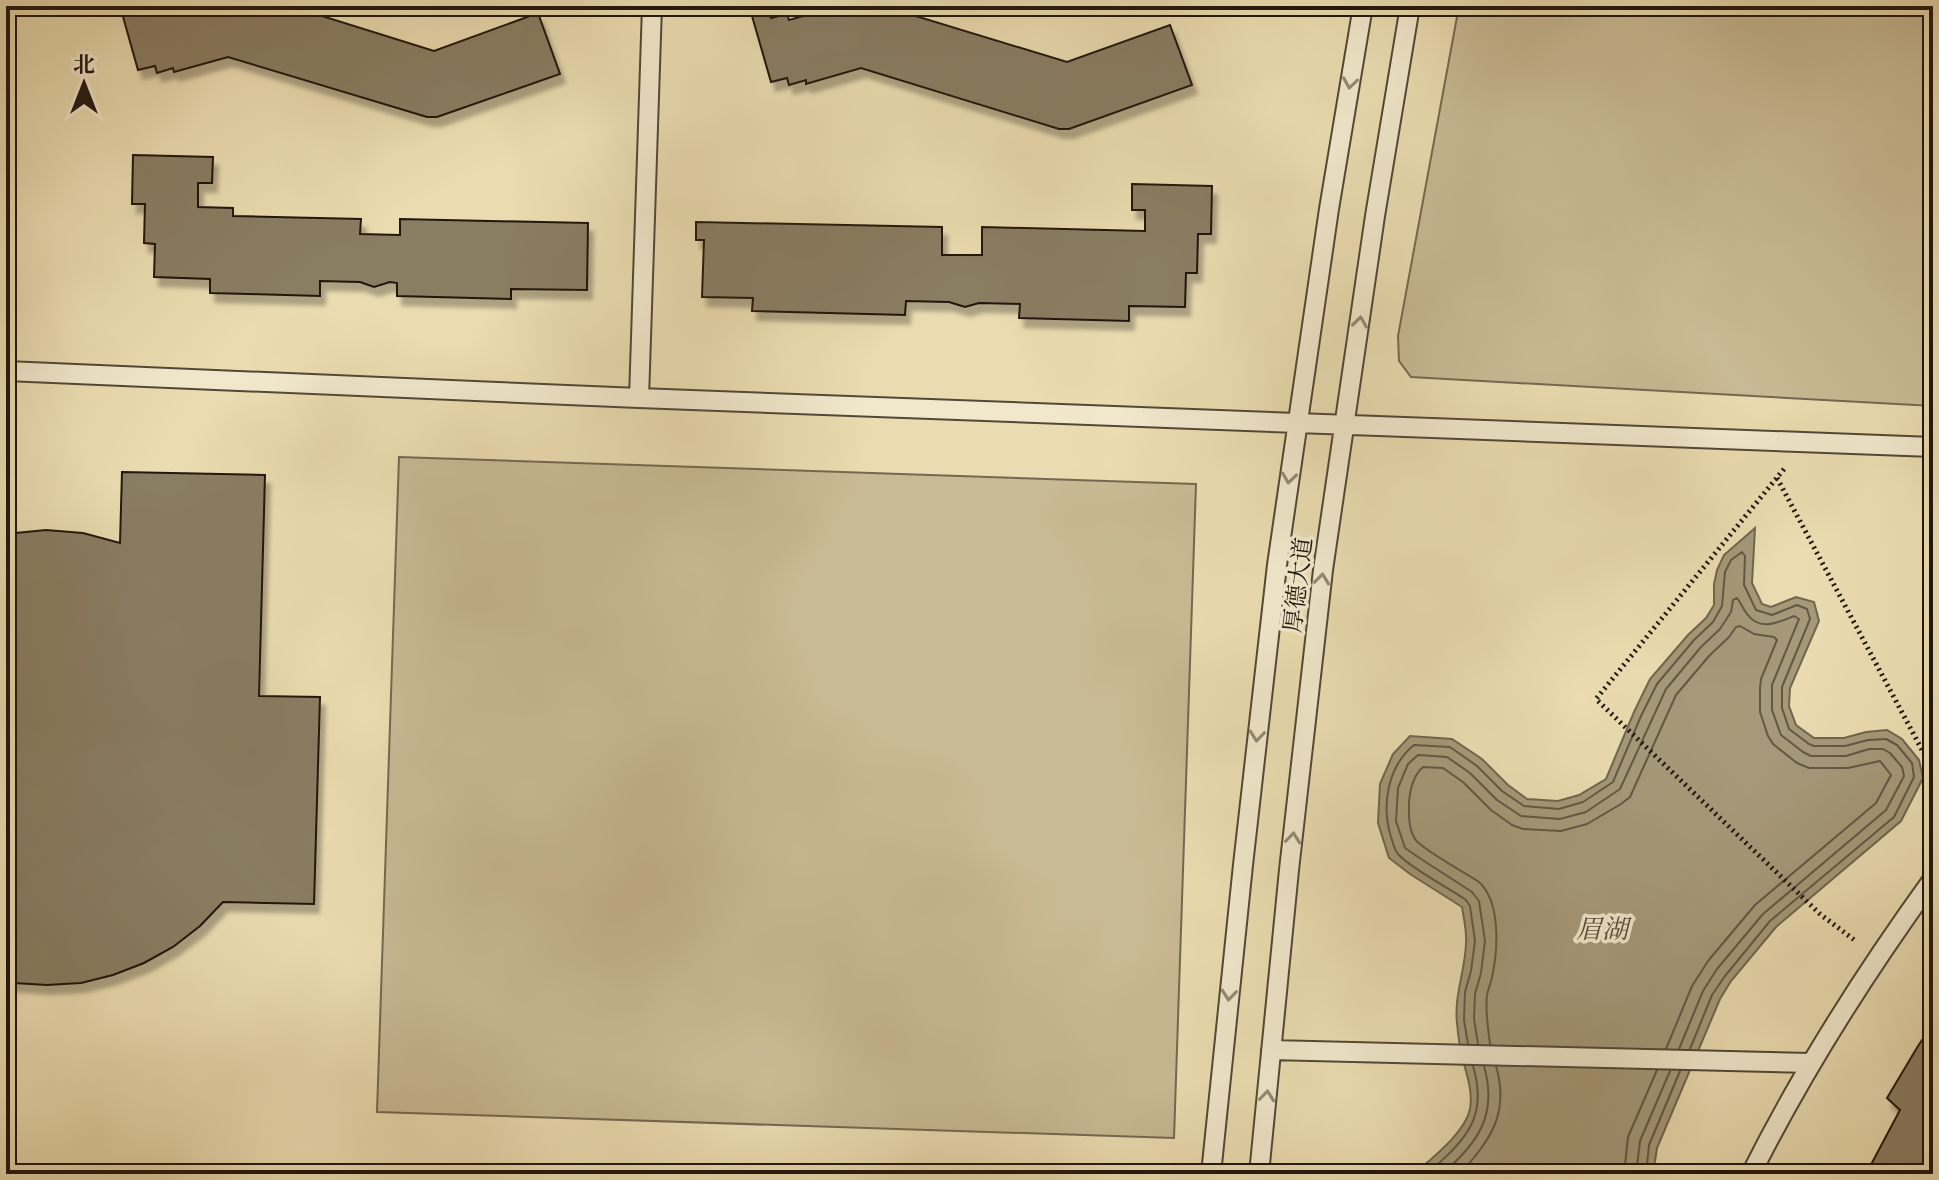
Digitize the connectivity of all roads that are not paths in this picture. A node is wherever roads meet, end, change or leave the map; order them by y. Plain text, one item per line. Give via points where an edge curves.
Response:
1 (652, 6) edge
2 (1363, 6) edge
3 (1410, 6) edge
4 (6, 371) edge
5 (639, 398) junction
6 (1297, 423) junction
7 (1344, 425) junction
8 (1933, 447) edge
9 (1933, 879) edge
10 (1271, 1050) junction
11 (1811, 1063) junction
12 (1211, 1174) edge
13 (1259, 1174) edge
14 (1751, 1174) edge

1 - 5 lane
2 -> 6 lane, 厚德大道
7 -> 3 lane, 厚德大道
4 - 5 lane
5 - 6 lane
6 - 7 lane
6 -> 12 lane, 厚德大道
7 - 8 lane
10 -> 7 lane, 厚德大道 via 1323,570
9 - 11 lane
10 - 11 lane
13 -> 10 lane, 厚德大道
11 - 14 lane

